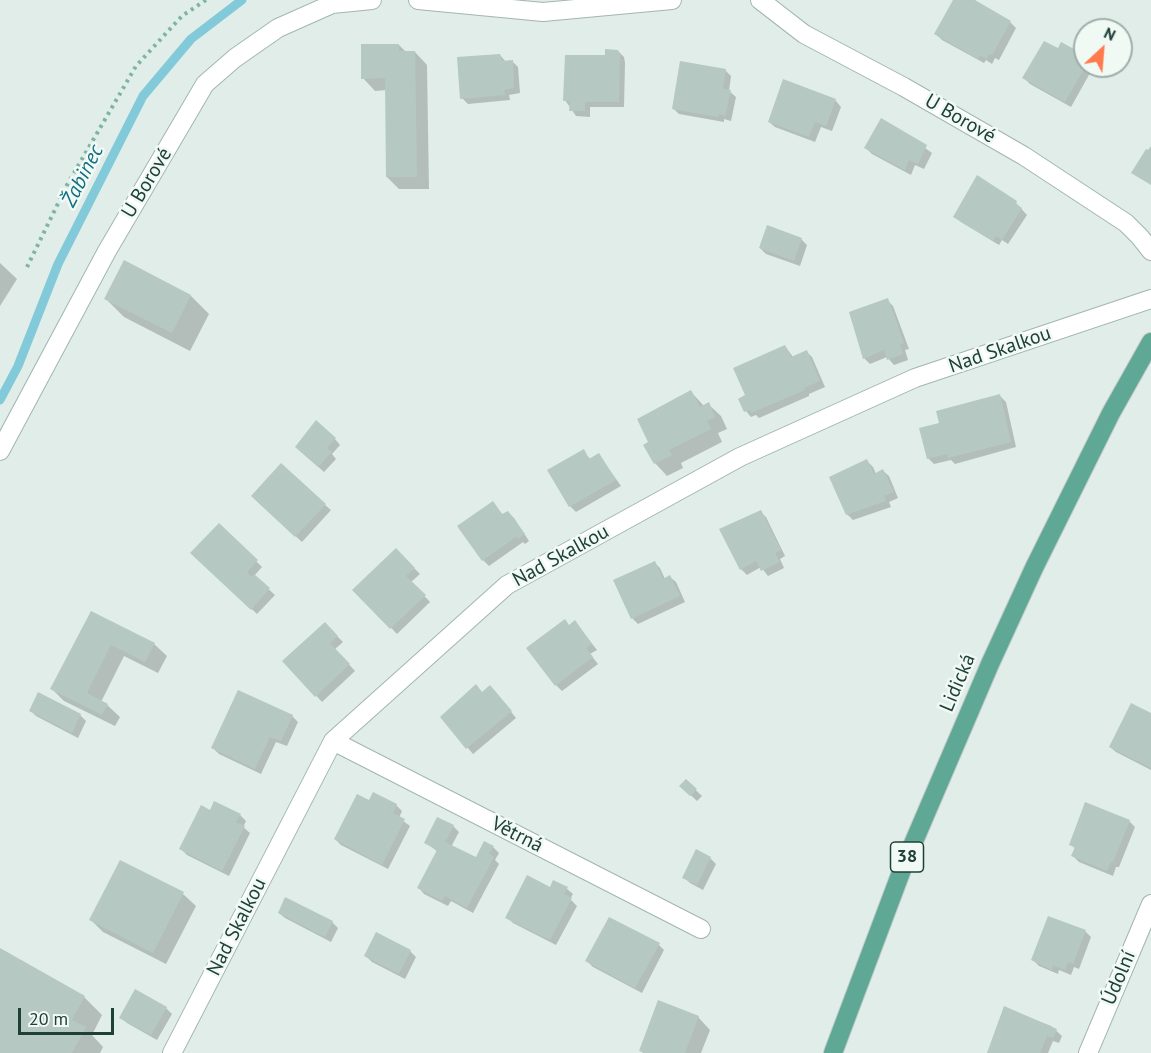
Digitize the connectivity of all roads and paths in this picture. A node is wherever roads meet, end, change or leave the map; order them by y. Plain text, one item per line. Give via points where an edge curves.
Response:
1 (206, 0) edge
2 (372, 0) edge
3 (418, 0) edge
4 (672, 0) edge
5 (760, 0) edge
6 (1151, 251) edge
7 (27, 267) dead end
8 (1151, 299) edge
9 (1151, 342) edge
10 (0, 451) edge
11 (333, 741) junction
12 (1151, 904) edge
13 (701, 929) dead end
14 (172, 1053) edge
15 (833, 1053) edge
16 (1088, 1053) edge

1 - 7 path via 182,16 136,66 67,185
2 - 10 street, U Borové via 332,3 278,28 205,84 107,250
3 - 4 street via 543,12
5 - 6 street, U Borové via 804,34 1024,156 1126,223
8 - 11 street, Nad Skalkou via 915,378 740,457 507,585
9 - 15 main road, Lidická / 38 via 1111,413 990,664 903,867
11 - 13 street, Větrná
11 - 14 street, Nad Skalkou
12 - 16 street, Údolní

